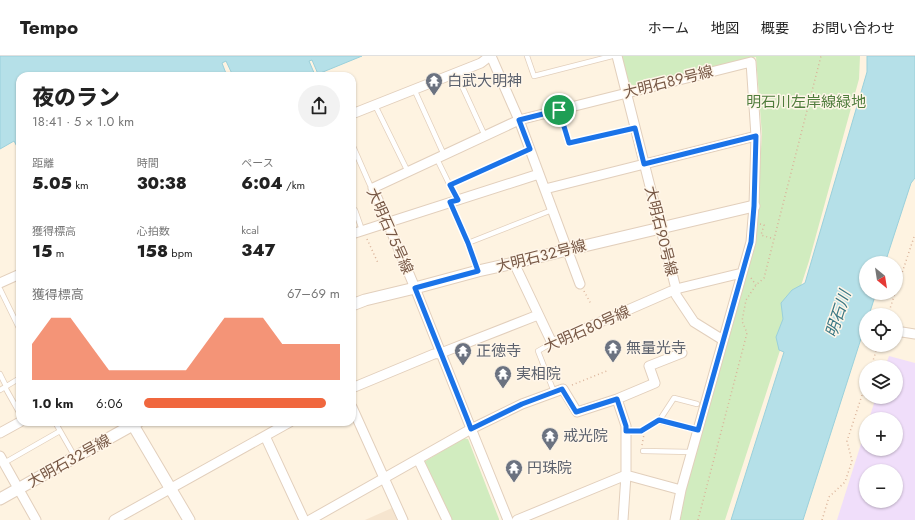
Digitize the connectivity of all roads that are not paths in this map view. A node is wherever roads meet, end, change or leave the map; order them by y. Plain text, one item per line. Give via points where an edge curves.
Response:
1 (491, 56) edge
2 (527, 56) edge
3 (612, 56) edge
4 (617, 56) edge
5 (456, 73) junction
6 (414, 90) junction
7 (626, 93) junction
8 (375, 105) junction
9 (559, 110) junction
10 (356, 112) edge
11 (519, 120) junction
12 (635, 128) junction
13 (485, 136) junction
14 (756, 136) junction
15 (530, 149) junction
16 (356, 153) edge
17 (440, 157) junction
18 (644, 164) junction
19 (408, 172) junction
20 (539, 174) junction
21 (450, 185) junction
22 (373, 188) junction
23 (545, 189) junction
24 (454, 201) junction
25 (754, 206) junction
26 (552, 210) junction
27 (356, 215) edge
28 (387, 222) junction
29 (660, 228) junction
30 (362, 230) junction
31 (356, 232) edge
32 (468, 243) junction
33 (567, 250) junction
34 (514, 263) junction
35 (478, 271) junction
36 (746, 275) junction
37 (16, 276) edge
38 (0, 283) edge
39 (580, 284) road end
40 (415, 288) junction
41 (0, 289) edge
42 (676, 289) junction
43 (356, 303) edge
44 (538, 315) junction
45 (16, 322) edge
46 (903, 331) edge
47 (915, 334) edge
48 (723, 340) junction
49 (552, 344) junction
50 (682, 352) dead end
51 (441, 353) junction
52 (0, 374) edge
53 (16, 380) edge
54 (6, 386) junction
55 (356, 386) edge
56 (0, 390) edge
57 (558, 390) junction
58 (617, 399) junction
59 (696, 404) dead end
60 (16, 407) edge
61 (356, 416) edge
62 (16, 424) edge
63 (58, 426) edge
64 (129, 426) edge
65 (136, 426) edge
66 (283, 426) edge
67 (471, 429) junction
68 (60, 430) junction
69 (698, 430) junction
70 (0, 433) edge
71 (265, 436) junction
72 (642, 450) road end
73 (692, 452) junction
74 (75, 457) junction
75 (418, 459) junction
76 (2, 460) edge
77 (626, 475) junction
78 (384, 478) junction
79 (19, 489) junction
80 (171, 489) junction
81 (681, 490) junction
82 (0, 499) edge
83 (36, 520) edge
84 (114, 520) edge
85 (189, 520) edge
86 (304, 520) edge
87 (310, 520) edge
88 (403, 520) edge
89 (447, 520) edge
90 (508, 520) edge
91 (517, 520) edge
92 (623, 520) edge
93 (675, 520) edge

1 - 5 street
1 - 11 street
2 - 3 lane via 534,76
4 - 7 street, 大明石９０号線
5 - 6 street
5 - 13 lane
6 - 8 street
6 - 17 lane
7 - 9 street, 大明石８９号線
7 - 12 street, 大明石９０号線
7 - 14 street, 大明石８９号線 via 752,62
8 - 10 street
8 - 19 lane
9 - 11 street, 大明石８９号線
9 - 12 lane via 569,143
11 - 13 street, 大明石８９号線
11 - 15 street
12 - 18 street, 大明石９０号線
13 - 17 street, 大明石８９号線
14 - 18 street
14 - 25 street, 大明石８９号線
15 - 20 street
15 - 21 lane
16 - 22 lane, 大明石７５号線
17 - 19 street, 大明石８９号線
17 - 21 lane
18 - 23 street
18 - 29 street, 大明石９０号線
19 - 22 street, 大明石８９号線
20 - 23 street
20 - 24 street
21 - 24 lane
22 - 28 street, 大明石７５号線
23 - 26 street
24 - 28 street
24 - 32 lane
25 - 29 street, 大明石３２号線
25 - 36 street, 大明石８９号線
26 - 32 lane
26 - 33 street
27 - 30 lane
28 - 30 street
28 - 40 street, 大明石７５号線
29 - 33 street, 大明石３２号線
29 - 42 street, 大明石９０号線
30 - 31 street
32 - 35 lane
33 - 34 street, 大明石３２号線
33 - 39 street
34 - 35 street, 大明石３２号線
34 - 44 street
35 - 40 street, 大明石３２号線
36 - 42 street, 大明石８０号線
36 - 48 street, 大明石８９号線
37 - 38 street
40 - 43 street, 大明石３２号線
40 - 51 street, 大明石７５号線
41 - 45 lane
42 - 48 street, 大明石９０号線 via 676,295 694,322
42 - 49 street, 大明石８０号線
44 - 49 street
44 - 51 street
46 - 47 street
48 - 69 street, 大明石８９号線
49 - 57 lane, 大明石８０号線 via 538,351
50 - 58 street via 649,366 655,383
51 - 55 street
51 - 67 street, 大明石７５号線
52 - 54 lane
53 - 54 lane
54 - 56 lane
54 - 60 lane
57 - 58 street via 576,412
57 - 67 street
58 - 77 street via 626,426
59 - 69 lane via 674,398 659,420
61 - 78 street
62 - 70 street
63 - 68 lane
64 - 74 street, 大明石３２号線
65 - 80 street
66 - 71 street
67 - 75 street
67 - 90 street, 大明石７５号線
68 - 74 lane
68 - 76 lane
69 - 73 street, 大明石８９号線
71 - 80 street
71 - 86 street
72 - 73 lane
73 - 81 street, 大明石８９号線
74 - 79 street, 大明石３２号線
75 - 78 street
75 - 89 street
76 - 79 street
77 - 81 street
77 - 91 street
77 - 92 street
78 - 87 street
78 - 88 street
79 - 82 street, 大明石３２号線
79 - 83 street
80 - 84 street
80 - 85 street
81 - 93 street, 大明石８９号線

